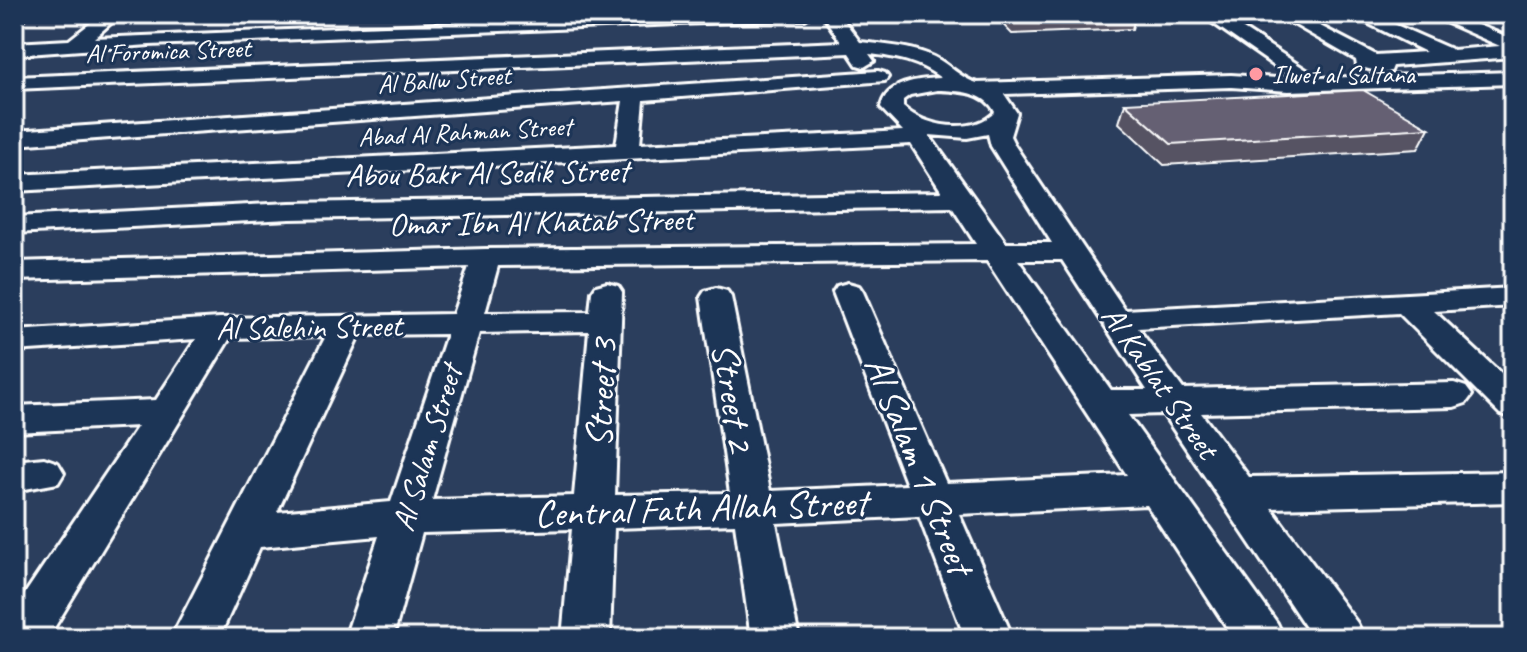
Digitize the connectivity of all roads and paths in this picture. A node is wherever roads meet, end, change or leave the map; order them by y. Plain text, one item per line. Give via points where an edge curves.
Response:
1 (113, 14) edge
2 (243, 14) edge
3 (320, 14) edge
4 (408, 14) edge
5 (805, 14) edge
6 (830, 14) edge
7 (1208, 14) edge
8 (1357, 14) edge
9 (1436, 14) edge
10 (1452, 14) edge
11 (1482, 14) edge
12 (611, 18) edge
13 (543, 19) edge
14 (478, 21) edge
15 (1272, 22) edge
16 (169, 23) dead end
17 (1513, 25) edge
18 (1227, 28) junction
19 (397, 30) junction
20 (329, 33) junction
21 (302, 34) junction
22 (221, 37) junction
23 (149, 40) junction
24 (74, 45) junction
25 (852, 47) junction
26 (1513, 48) edge
27 (14, 49) edge
28 (1453, 57) junction
29 (1373, 61) junction
30 (1289, 67) junction
31 (296, 72) junction
32 (878, 77) junction
33 (1507, 79) edge
34 (1231, 81) junction
35 (1408, 82) junction
36 (14, 83) edge
37 (1315, 84) junction
38 (969, 88) junction
39 (634, 95) junction
40 (162, 101) dead end
41 (414, 110) junction
42 (907, 119) junction
43 (1003, 119) junction
44 (258, 121) junction
45 (136, 130) junction
46 (14, 138) edge
47 (627, 152) junction
48 (391, 164) junction
49 (14, 183) edge
50 (961, 199) junction
51 (14, 225) edge
52 (1070, 251) junction
53 (997, 252) junction
54 (486, 258) junction
55 (14, 271) edge
56 (848, 292) dead end
57 (716, 297) dead end
58 (1512, 299) edge
59 (1407, 303) junction
60 (606, 306) joint
61 (1116, 320) junction
62 (466, 323) junction
63 (347, 326) junction
64 (220, 328) junction
65 (14, 341) edge
66 (1454, 395) dead end
67 (1175, 401) junction
68 (1100, 403) junction
69 (1513, 405) edge
70 (166, 412) junction
71 (14, 419) edge
72 (1513, 487) edge
73 (1157, 489) junction
74 (1236, 493) junction
75 (932, 499) junction
76 (751, 508) junction
77 (593, 512) junction
78 (406, 517) junction
79 (246, 532) junction
80 (22, 638) edge
81 (195, 638) edge
82 (369, 638) edge
83 (586, 638) edge
84 (775, 638) edge
85 (989, 638) edge
86 (1260, 638) edge
87 (1340, 638) edge

1 - 24 street
2 - 22 street
3 - 21 street
4 - 19 street
5 - 12 street
6 - 25 street, Al Kablat Street
7 - 18 street
8 - 28 street
9 - 10 street
9 - 26 street
11 - 17 street
12 - 13 street
13 - 14 street
14 - 19 street
15 - 18 street
15 - 29 street via 1303,24
16 - 23 street
18 - 30 street
19 - 20 street
20 - 21 street
20 - 31 street
21 - 22 street
22 - 23 street
23 - 24 street
24 - 27 street
25 - 31 street, Al Foromica Street
25 - 32 street, Al Kablat Street
25 - 38 street via 926,58
26 - 28 street
28 - 29 street
28 - 33 street
29 - 30 street
29 - 35 street
30 - 34 street
30 - 37 street
31 - 36 street, Al Foromica Street
31 - 44 street
32 - 39 street, Al Ballw Street
32 - 42 street, Al Kablat Street
33 - 35 street
34 - 37 street
34 - 38 street
35 - 37 street
38 - 42 street via 914,87
38 - 43 street via 1001,103
39 - 41 street, Al Ballw Street
39 - 47 street
40 - 45 street
41 - 44 street, Al Ballw Street
41 - 48 street
42 - 43 street via 933,129 962,131
42 - 47 street, Abad Al Rahman Street
42 - 50 street, Al Kablat Street
43 - 52 street, Al Kablat Street via 1003,146
44 - 45 street, Al Ballw Street
45 - 46 street, Al Ballw Street
47 - 48 street, Abad Al Rahman Street
48 - 49 street, Abad Al Rahman Street
50 - 51 street, Abou Bakr Al Sedik Street via 290,211
50 - 53 street, Al Kablat Street
52 - 53 street, Omar Ibn Al Khatab Street
52 - 61 street, Al Kablat Street
53 - 54 street, Omar Ibn Al Khatab Street
53 - 68 street, Al Kablat Street
54 - 55 street, Omar Ibn Al Khatab Street
54 - 62 street, Al Salam Street
56 - 75 street, Al Salam 1 Street
57 - 76 street, Street 2
58 - 59 street
59 - 61 street
59 - 69 street
60 - 62 street, Al Salehin Street
60 - 77 street, Street 3
61 - 67 street, Al Kablat Street
62 - 63 street, Al Salehin Street
62 - 78 street, Al Salam Street
63 - 64 street, Al Salehin Street
63 - 79 street
64 - 65 street, Al Salehin Street
64 - 70 street
66 - 67 street
67 - 68 street
67 - 74 street, Al Kablat Street
68 - 73 street, Al Kablat Street
70 - 71 street
70 - 80 street
72 - 74 street
73 - 75 street, Central Fath Allah Street
73 - 86 street, Al Kablat Street
74 - 87 street, Al Kablat Street
75 - 76 street, Central Fath Allah Street
75 - 85 street, Al Salam 1 Street
76 - 77 street, Central Fath Allah Street
76 - 84 street, Street 2
77 - 78 street, Central Fath Allah Street
77 - 83 street, Street 3
78 - 79 street, Central Fath Allah Street
78 - 82 street, Al Salam Street
79 - 81 street

